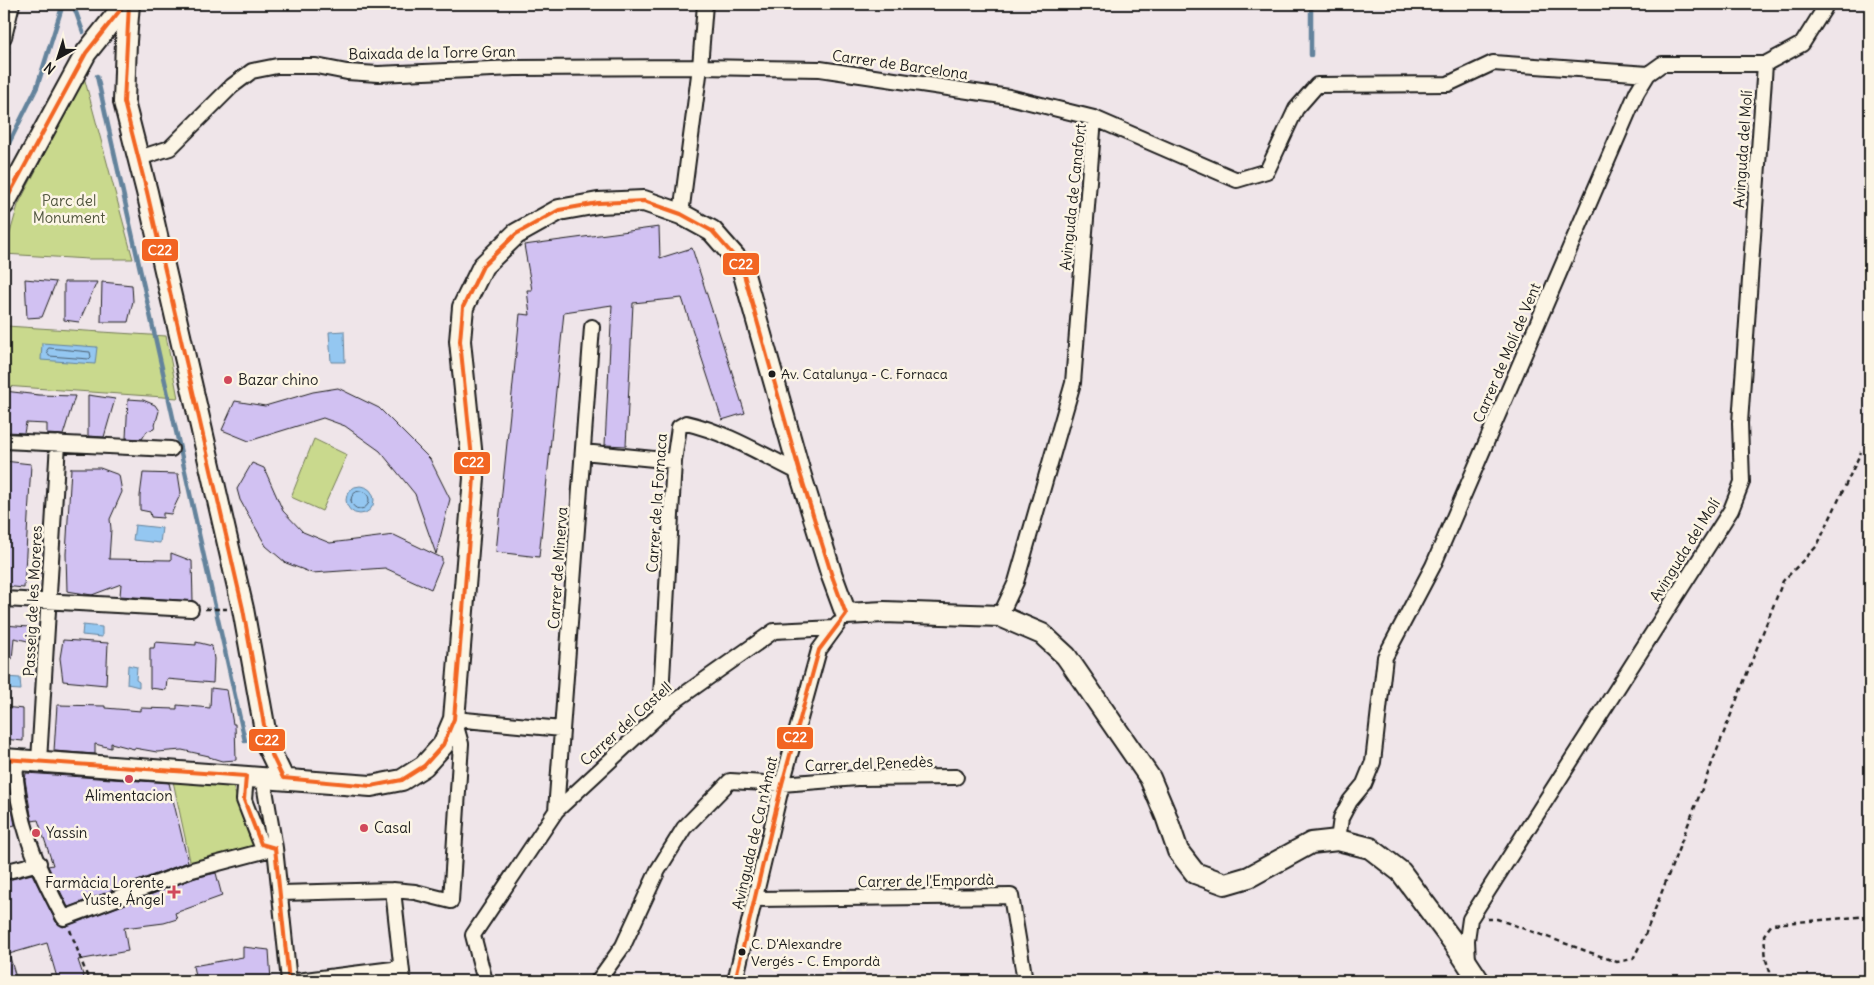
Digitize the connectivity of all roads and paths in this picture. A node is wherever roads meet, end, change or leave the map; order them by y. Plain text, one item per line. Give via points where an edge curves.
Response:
1 (12, 4) edge
2 (125, 4) edge
3 (130, 4) edge
4 (706, 4) edge
5 (1826, 4) edge
6 (4, 37) edge
7 (1765, 64) junction
8 (700, 67) junction
9 (1648, 74) junction
10 (1094, 118) junction
11 (139, 158) junction
12 (4, 204) edge
13 (681, 214) junction
14 (592, 327) dead end
15 (4, 441) edge
16 (58, 443) junction
17 (171, 449) dead end
18 (583, 452) junction
19 (1861, 452) dead end
20 (674, 462) junction
21 (800, 473) junction
22 (4, 598) edge
23 (50, 601) junction
24 (191, 609) joint
25 (243, 609) junction
26 (1000, 616) junction
27 (841, 621) junction
28 (660, 714) junction
29 (454, 719) junction
30 (562, 729) junction
31 (10, 759) edge
32 (39, 761) junction
33 (264, 777) junction
34 (956, 777) dead end
35 (782, 784) junction
36 (556, 811) junction
37 (1338, 840) junction
38 (275, 848) junction
39 (39, 863) junction
40 (4, 872) edge
41 (393, 890) junction
42 (281, 893) junction
43 (756, 899) junction
44 (1870, 916) edge
45 (64, 918) junction
46 (1469, 927) junction
47 (1474, 974) edge
48 (402, 975) edge
49 (89, 981) edge
50 (289, 981) edge
51 (297, 981) edge
52 (486, 981) edge
53 (598, 981) edge
54 (735, 981) edge
55 (1025, 981) edge
56 (1773, 981) edge

1 - 6 street
2 - 12 street via 86,53
3 - 11 street via 124,102
4 - 8 street
5 - 7 street via 1802,44
7 - 9 street via 1662,64
7 - 46 street, Avinguda del Molí via 1740,423 1742,482 1731,510 1470,919
8 - 10 street, Carrer de Barcelona via 820,69 1009,97
8 - 11 street, Baixada de la Torre Gran via 515,68 378,74 316,66 277,66 252,71 232,86 170,148
8 - 13 street
9 - 10 street, Avinguda de Canafort via 1493,63 1448,84 1317,85 1296,109 1267,171 1236,180
9 - 37 street, Carrer de Molí de Vent via 1633,101 1433,566 1385,657 1373,762 1364,784 1341,818
10 - 26 street, Avinguda de Canafort via 1073,383 1016,582
11 - 25 street
13 - 21 street via 712,232 740,264
13 - 29 street via 644,201 598,203 559,210 516,234 483,266 463,307 460,341 474,478
14 - 18 street, Carrer de Minerva
15 - 16 street
16 - 17 street
16 - 23 street, Passeig de les Moreres
18 - 20 street
18 - 30 street, Carrer de Minerva
19 - 46 path via 1816,546 1783,581 1633,959 1616,962 1497,918 1478,919
20 - 21 street, Carrer de la Fornaca via 679,427 686,422
20 - 28 street, Carrer de la Fornaca
21 - 27 street via 832,576
22 - 23 street
23 - 24 street
23 - 32 street, Passeig de les Moreres
24 - 25 path
25 - 33 street via 268,748
26 - 27 street via 884,612
26 - 37 street via 1042,634 1066,656 1150,778 1178,851 1195,873 1225,884 1249,877 1311,843
27 - 28 street, Carrer del Castell via 774,631
27 - 35 street, Avinguda de Ca n'Amat via 819,650
28 - 36 street, Carrer del Castell
29 - 30 street
29 - 33 street via 443,745 424,766 402,780 371,786
29 - 41 street via 461,744 451,901
30 - 36 street, Carrer de Minerva
31 - 32 street
31 - 39 street via 24,828
32 - 33 street
33 - 38 street
33 - 38 street via 244,800 261,844
34 - 35 street, Carrer del Penedès via 857,778
35 - 43 street, Avinguda de Ca n'Amat
35 - 53 street, Carrer del Penedès via 730,781 684,828 658,870 623,946
36 - 52 street, Carrer del Castell via 473,935
37 - 47 street via 1370,848 1401,872
38 - 42 street
38 - 45 street via 192,870
39 - 40 street
39 - 45 street
41 - 42 street
41 - 48 street
42 - 50 street
43 - 54 street, Avinguda de Ca n'Amat
43 - 55 street, Carrer de l'Empordà via 1011,896
44 - 56 path via 1772,924 1764,935 1766,960
45 - 49 path
46 - 47 street, Avinguda del Molí via 1466,953
48 - 51 street

